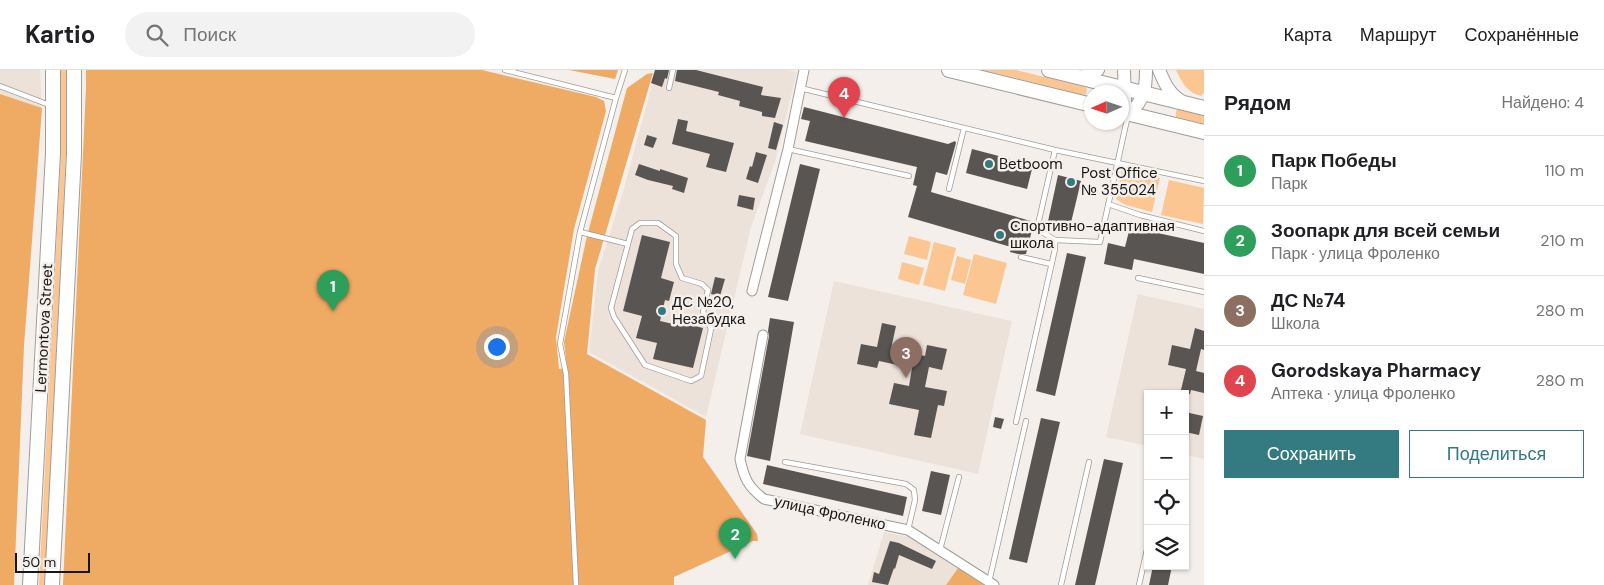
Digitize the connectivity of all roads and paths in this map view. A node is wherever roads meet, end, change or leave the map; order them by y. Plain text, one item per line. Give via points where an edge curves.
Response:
1 (53, 70) edge
2 (74, 70) edge
3 (505, 70) edge
4 (625, 70) edge
5 (674, 70) edge
6 (804, 70) edge
7 (949, 70) edge
8 (1049, 70) edge
9 (1098, 70) edge
10 (1124, 70) edge
11 (1146, 70) edge
12 (1159, 70) edge
13 (1078, 77) junction
14 (1111, 85) edge
15 (1124, 85) edge
16 (0, 86) edge
17 (669, 88) dead end
18 (800, 88) junction
19 (1129, 89) edge
20 (1144, 93) junction
21 (616, 98) junction
22 (1084, 103) edge
23 (1185, 103) junction
24 (54, 107) junction
25 (1204, 108) edge
26 (1129, 111) edge
27 (1129, 114) edge
28 (964, 128) junction
29 (1123, 130) edge
30 (1204, 132) edge
31 (788, 149) junction
32 (1055, 150) junction
33 (1118, 163) junction
34 (909, 176) dead end
35 (1204, 181) edge
36 (949, 189) dead end
37 (1108, 204) junction
38 (1204, 231) edge
39 (580, 232) junction
40 (1055, 240) junction
41 (628, 244) junction
42 (1021, 257) dead end
43 (1051, 264) junction
44 (1138, 278) dead end
45 (752, 291) dead end
46 (1204, 292) edge
47 (763, 335) dead end
48 (1026, 421) dead end
49 (1016, 422) dead end
50 (785, 462) dead end
51 (1090, 462) dead end
52 (959, 477) dead end
53 (908, 530) junction
54 (940, 550) junction
55 (1144, 563) edge
56 (991, 583) edge
57 (30, 585) edge
58 (52, 585) edge
59 (576, 585) edge
60 (1061, 585) edge
61 (1139, 585) edge

1 - 24 main road, Lermontova Street
2 - 58 main road, Lermontova Street via 74,154
3 - 21 lane
4 - 21 lane
5 - 17 lane
6 - 18 street
7 - 22 main road
8 - 13 main road
9 - 13 main road
10 - 15 main road
11 - 20 main road
12 - 23 main road via 1166,88
13 - 14 main road
16 - 24 lane
18 - 28 lane
18 - 31 street
19 - 20 main road
20 - 23 main road
20 - 26 main road via 1138,105
21 - 39 lane
23 - 25 main road
24 - 57 main road, Lermontova Street
27 - 30 main road
28 - 32 lane
28 - 36 lane
29 - 33 lane
31 - 34 lane
31 - 45 street
32 - 33 lane
32 - 40 lane via 1038,229
33 - 35 lane
33 - 37 lane
37 - 38 lane
37 - 40 lane via 1100,242
39 - 41 lane
39 - 59 lane via 560,344 566,374
40 - 43 lane
41 - 41 lane via 632,229 640,223 658,223 676,236 676,264 682,278 702,284 708,290 704,312 711,329 701,376 691,381 645,365 614,317 611,308
42 - 43 lane
43 - 49 lane
44 - 46 lane
47 - 53 street, улица Фроленко via 740,459 744,477 754,492 764,499
48 - 56 lane
50 - 53 lane via 906,484 914,490 915,500
51 - 60 lane
52 - 54 lane
53 - 54 street, улица Фроленко
54 - 56 street, улица Фроленко
55 - 61 lane

